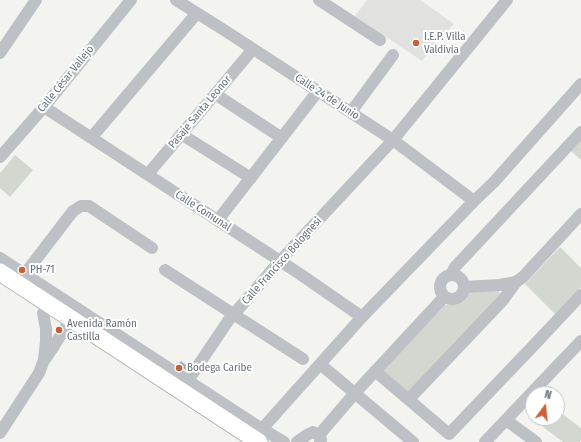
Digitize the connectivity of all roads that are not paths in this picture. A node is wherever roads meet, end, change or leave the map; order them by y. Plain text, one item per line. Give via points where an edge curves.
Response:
1 (36, 0) edge
2 (131, 0) edge
3 (176, 0) edge
4 (319, 0) edge
5 (507, 0) edge
6 (197, 13) junction
7 (380, 40) dead end
8 (253, 49) junction
9 (0, 53) edge
10 (394, 54) dead end
11 (581, 84) edge
12 (318, 91) junction
13 (215, 94) junction
14 (44, 107) junction
15 (351, 112) junction
16 (581, 132) edge
17 (181, 134) junction
18 (91, 138) junction
19 (282, 138) junction
20 (394, 140) junction
21 (0, 157) edge
22 (148, 174) junction
23 (251, 178) junction
24 (474, 201) junction
25 (581, 214) edge
26 (218, 220) junction
27 (152, 248) dead end
28 (0, 258) edge
29 (280, 261) junction
30 (165, 270) dead end
31 (0, 272) edge
32 (451, 275) junction
33 (22, 279) junction
34 (516, 282) junction
35 (0, 284) edge
36 (464, 287) junction
37 (581, 295) edge
38 (444, 297) junction
39 (43, 313) junction
40 (234, 315) junction
41 (362, 316) junction
42 (68, 323) junction
43 (110, 337) junction
44 (581, 342) edge
45 (303, 359) dead end
46 (44, 360) junction
47 (320, 364) junction
48 (375, 371) junction
49 (184, 385) junction
50 (355, 393) junction
51 (409, 399) junction
52 (506, 420) junction
53 (0, 433) edge
54 (254, 438) edge
55 (319, 438) edge
56 (284, 442) edge
57 (296, 442) edge
58 (413, 442) edge
59 (485, 442) edge
60 (536, 442) edge

1 - 9 street
2 - 14 street, Calle César Vallejo
3 - 6 street, Calle 24 de Junio
4 - 7 street
5 - 20 street, Calle Francisco Bolognesi
6 - 8 street, Calle 24 de Junio
6 - 18 street
8 - 12 street, Calle 24 de Junio
8 - 13 street, Pasaje Santa Leonor
10 - 15 street
11 - 24 street
12 - 15 street, Calle 24 de Junio
12 - 19 street
13 - 17 street, Pasaje Santa Leonor
13 - 19 street
14 - 18 street, Calle Comunal
14 - 21 street, Calle César Vallejo
15 - 20 street, Calle 24 de Junio
16 - 32 street via 455,267
17 - 22 street, Pasaje Santa Leonor
17 - 23 street
18 - 22 street, Calle Comunal
19 - 23 street
20 - 24 street, Calle 24 de Junio
20 - 29 street, Calle Francisco Bolognesi
22 - 26 street, Calle Comunal
23 - 26 street
24 - 41 street
25 - 34 street
26 - 29 street, Calle Comunal
27 - 33 street via 89,206 81,206 73,211
28 - 33 street
29 - 40 street, Calle Francisco Bolognesi
29 - 41 street, Calle Comunal
30 - 40 street
31 - 33 highway
32 - 36 street via 458,277
32 - 38 street via 444,278 439,287
33 - 42 highway
33 - 43 street
34 - 36 street
34 - 51 street via 503,300
35 - 39 highway
36 - 38 street via 459,297
37 - 51 street via 449,434
38 - 48 street
39 - 42 highway
39 - 46 street via 46,329
40 - 45 street
40 - 49 street, Calle Francisco Bolognesi
41 - 47 street
42 - 43 highway
42 - 46 street
42 - 54 highway
43 - 49 highway
44 - 52 street
46 - 53 street via 39,373
47 - 50 street
47 - 54 street
48 - 50 street
48 - 51 street
49 - 54 highway
50 - 55 street
50 - 58 street
52 - 59 street
52 - 60 street
54 - 56 street
55 - 57 street via 313,432

